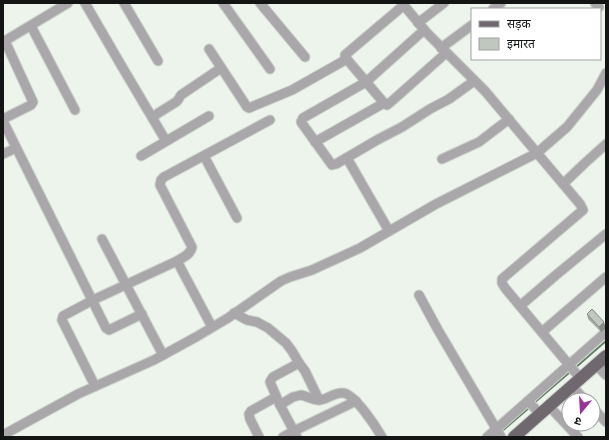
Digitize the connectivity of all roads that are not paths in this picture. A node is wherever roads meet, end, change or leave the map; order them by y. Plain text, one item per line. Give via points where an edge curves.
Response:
1 (68, 3) edge
2 (85, 3) edge
3 (124, 3) edge
4 (223, 3) edge
5 (260, 3) edge
6 (444, 3) edge
7 (403, 4) edge
8 (31, 26) junction
9 (421, 26) junction
10 (471, 26) edge
11 (4, 41) edge
12 (210, 48) dead end
13 (444, 51) junction
14 (305, 57) dead end
15 (347, 59) junction
16 (158, 61) dead end
17 (221, 68) junction
18 (270, 69) dead end
19 (606, 73) edge
20 (474, 81) junction
21 (366, 82) junction
22 (384, 103) junction
23 (75, 110) dead end
24 (209, 116) dead end
25 (152, 117) junction
26 (509, 119) junction
27 (3, 120) edge
28 (270, 120) dead end
29 (166, 141) junction
30 (315, 142) junction
31 (606, 144) edge
32 (16, 148) junction
33 (537, 153) junction
34 (3, 154) edge
35 (141, 156) dead end
36 (204, 156) junction
37 (347, 158) junction
38 (442, 159) dead end
39 (563, 184) junction
40 (237, 218) dead end
41 (389, 231) junction
42 (606, 234) edge
43 (102, 239) dead end
44 (178, 261) junction
45 (606, 277) edge
46 (127, 285) junction
47 (419, 295) dead end
48 (93, 300) junction
49 (520, 306) junction
50 (234, 313) junction
51 (142, 314) junction
52 (212, 327) junction
53 (542, 332) junction
54 (606, 332) edge
55 (164, 355) junction
56 (606, 356) edge
57 (299, 363) junction
58 (596, 365) junction
59 (573, 373) junction
60 (606, 375) edge
61 (95, 386) junction
62 (313, 388) junction
63 (581, 392) edge
64 (301, 394) junction
65 (319, 400) junction
66 (278, 401) junction
67 (356, 401) junction
68 (549, 406) junction
69 (533, 407) junction
70 (295, 434) edge
71 (499, 434) edge
72 (3, 435) edge
73 (259, 437) edge
74 (283, 437) edge
75 (382, 437) edge
76 (487, 437) edge
77 (514, 437) edge
78 (578, 437) edge

1 - 8 street
2 - 25 street
3 - 16 street
4 - 18 street
5 - 14 street
6 - 9 street
7 - 9 street
7 - 15 street via 345,55
8 - 11 street
8 - 23 street
9 - 13 street
9 - 21 street
10 - 13 street
11 - 27 street via 33,102
12 - 17 street
13 - 20 street
13 - 22 street via 392,101
15 - 17 street via 292,90 249,108
15 - 21 street
17 - 25 street
19 - 33 street via 597,90 567,127
20 - 26 street
20 - 37 street via 449,99
21 - 22 street
21 - 30 street via 303,118 301,122
22 - 30 street
24 - 29 street
25 - 29 street
26 - 33 street
26 - 38 street via 479,142
27 - 32 street
28 - 36 street
29 - 35 street
30 - 37 street via 332,165
31 - 39 street
32 - 34 street
32 - 48 street
33 - 39 street
33 - 41 street
36 - 40 street
36 - 44 street via 160,180 160,185 192,247 187,255
37 - 41 street
39 - 49 street via 582,210 502,279 505,288
41 - 50 street via 360,248 281,281
42 - 49 street
43 - 46 street
44 - 46 street
44 - 52 street
45 - 53 street
46 - 48 street
46 - 51 street
47 - 71 street
48 - 51 street via 109,330
48 - 61 street via 63,316 62,320
49 - 53 street
50 - 52 street
50 - 57 street via 268,328 286,343
51 - 55 street
52 - 55 street
53 - 59 street
54 - 59 street
55 - 61 street
56 - 58 main road
57 - 62 street
57 - 66 street via 271,380
58 - 59 main road
58 - 60 street
59 - 63 street
59 - 68 main road
59 - 69 street
61 - 72 street
62 - 64 street
62 - 65 street
64 - 65 street
64 - 66 street
65 - 67 street via 342,393
66 - 70 street
66 - 73 street via 250,411 250,419
67 - 70 street
67 - 75 street
68 - 69 main road
68 - 78 street
69 - 71 street
69 - 77 main road
70 - 74 street
71 - 76 street

